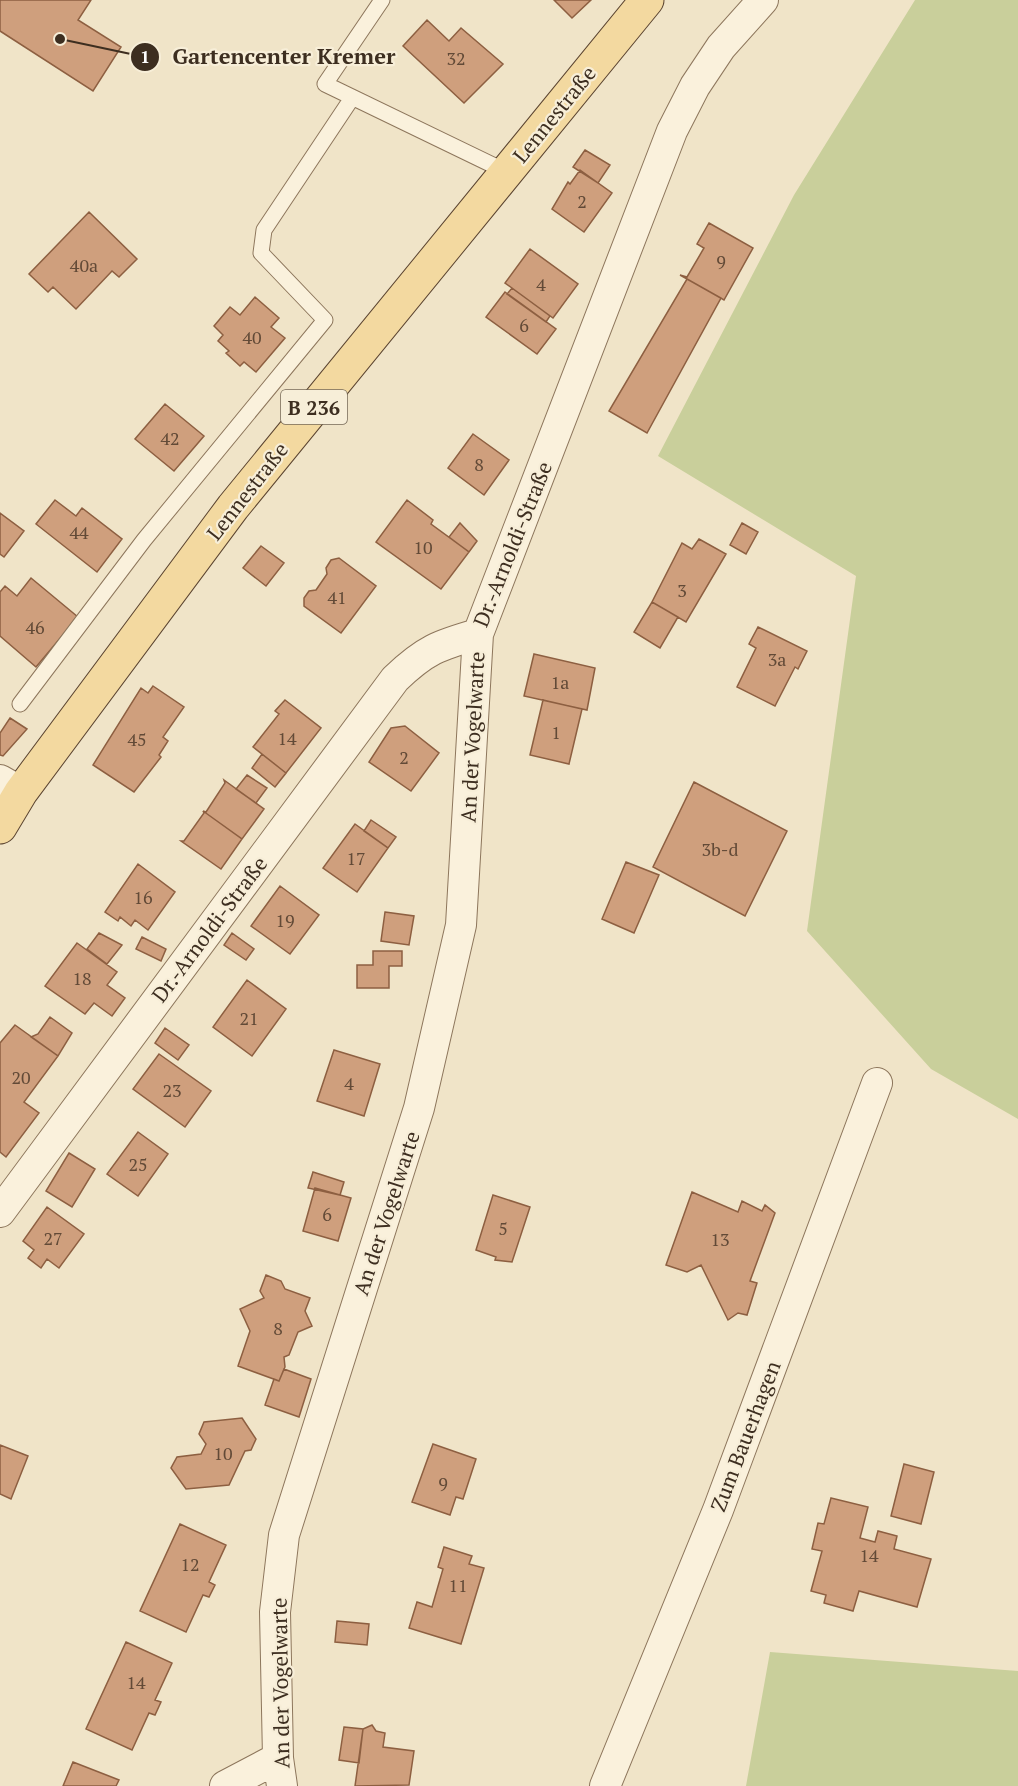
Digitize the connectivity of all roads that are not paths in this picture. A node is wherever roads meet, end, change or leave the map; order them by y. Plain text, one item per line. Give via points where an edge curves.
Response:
1 (382, 0) edge
2 (647, 0) edge
3 (763, 0) edge
4 (352, 98) junction
5 (507, 172) junction
6 (478, 634) junction
7 (20, 704) dead end
8 (10, 786) edge
9 (0, 827) edge
10 (877, 1083) dead end
11 (0, 1212) edge
12 (280, 1772) edge
13 (225, 1786) edge
14 (605, 1786) edge

1 - 4 lane via 325,84
2 - 5 main road, Lennestraße / B 236
3 - 6 street, Dr.-Arnoldi-Straße via 721,47 672,131
4 - 5 lane
4 - 7 lane via 264,230 261,253 325,320 144,540
5 - 8 main road, Lennestraße / B 236
6 - 11 street, Dr.-Arnoldi-Straße via 437,645 416,658 395,679
6 - 12 street, An der Vogelwarte via 461,925 419,1108 284,1535 275,1612
8 - 9 main road, Lennestraße / B 236
10 - 14 street, Zum Bauerhagen via 718,1510
12 - 13 street

